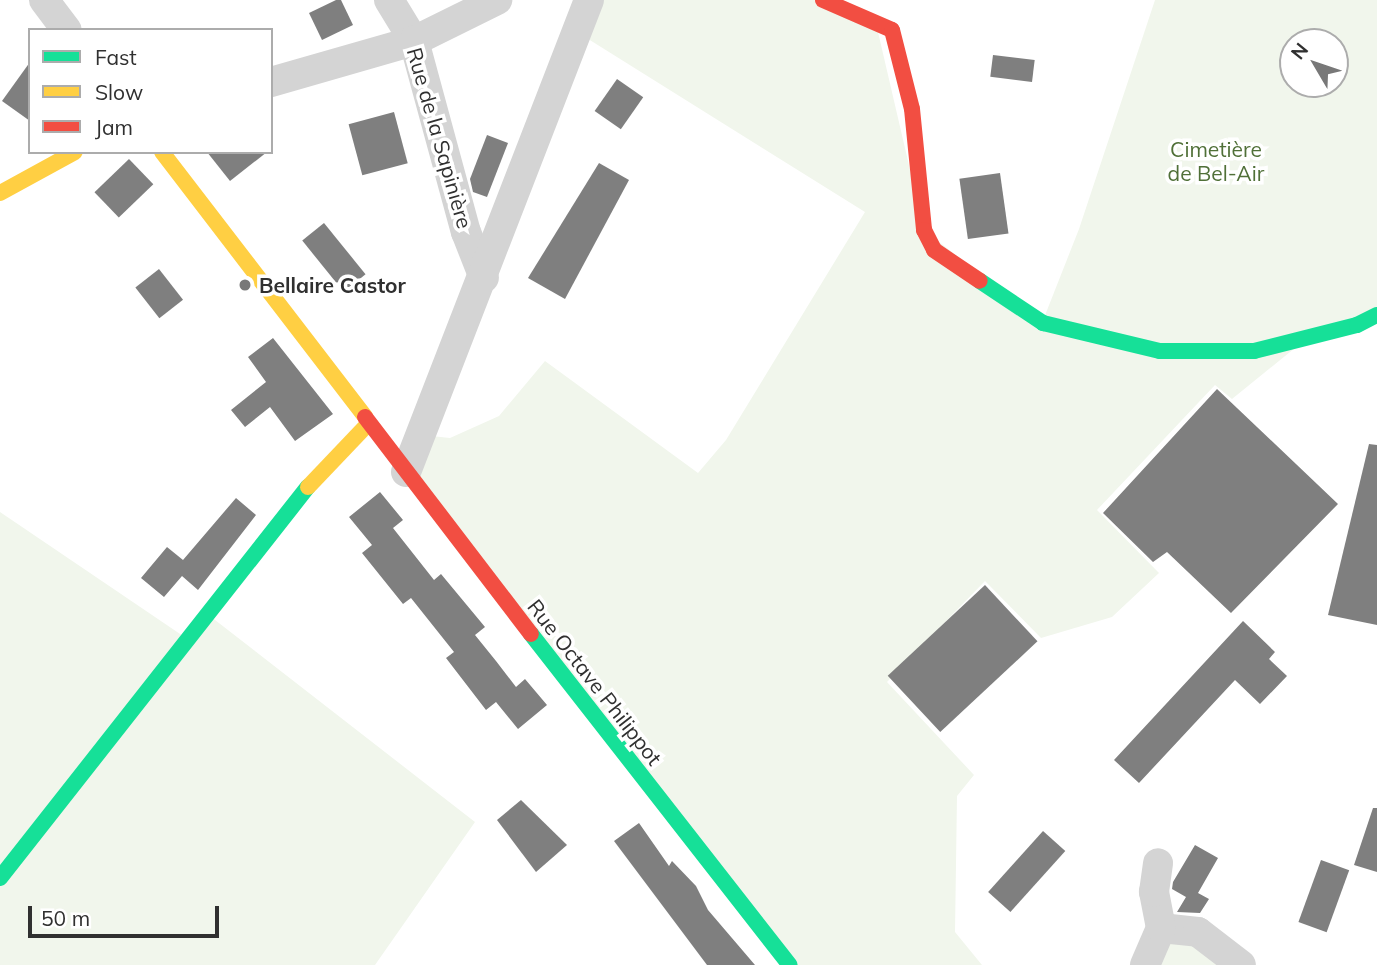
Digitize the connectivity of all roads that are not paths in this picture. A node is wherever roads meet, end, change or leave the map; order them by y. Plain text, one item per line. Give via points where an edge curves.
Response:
1 (44, 0) edge
2 (389, 0) edge
3 (497, 0) edge
4 (589, 0) edge
5 (823, 0) edge
6 (65, 28) edge
7 (414, 41) junction
8 (273, 81) edge
9 (71, 154) edge
10 (164, 154) edge
11 (0, 193) edge
12 (484, 278) junction
13 (1377, 315) edge
14 (369, 423) junction
15 (407, 472) junction
16 (1158, 863) dead end
17 (0, 878) edge
18 (1161, 928) junction
19 (790, 965) edge
20 (1145, 965) edge
21 (1241, 965) edge

1 - 6 street
2 - 7 street, Rue de la Sapinière
3 - 7 street
4 - 12 street
5 - 13 street via 892,30 912,108 924,230 934,250 1042,323 1160,351 1254,351 1357,325
7 - 8 street
7 - 12 street, Rue de la Sapinière via 466,232
9 - 11 street
10 - 14 street, Rue Octave Philippot
12 - 15 street
14 - 15 street, Rue Octave Philippot
14 - 17 street via 299,498
15 - 19 street, Rue Octave Philippot
16 - 18 street via 1154,892
18 - 20 street
18 - 21 street via 1198,932

